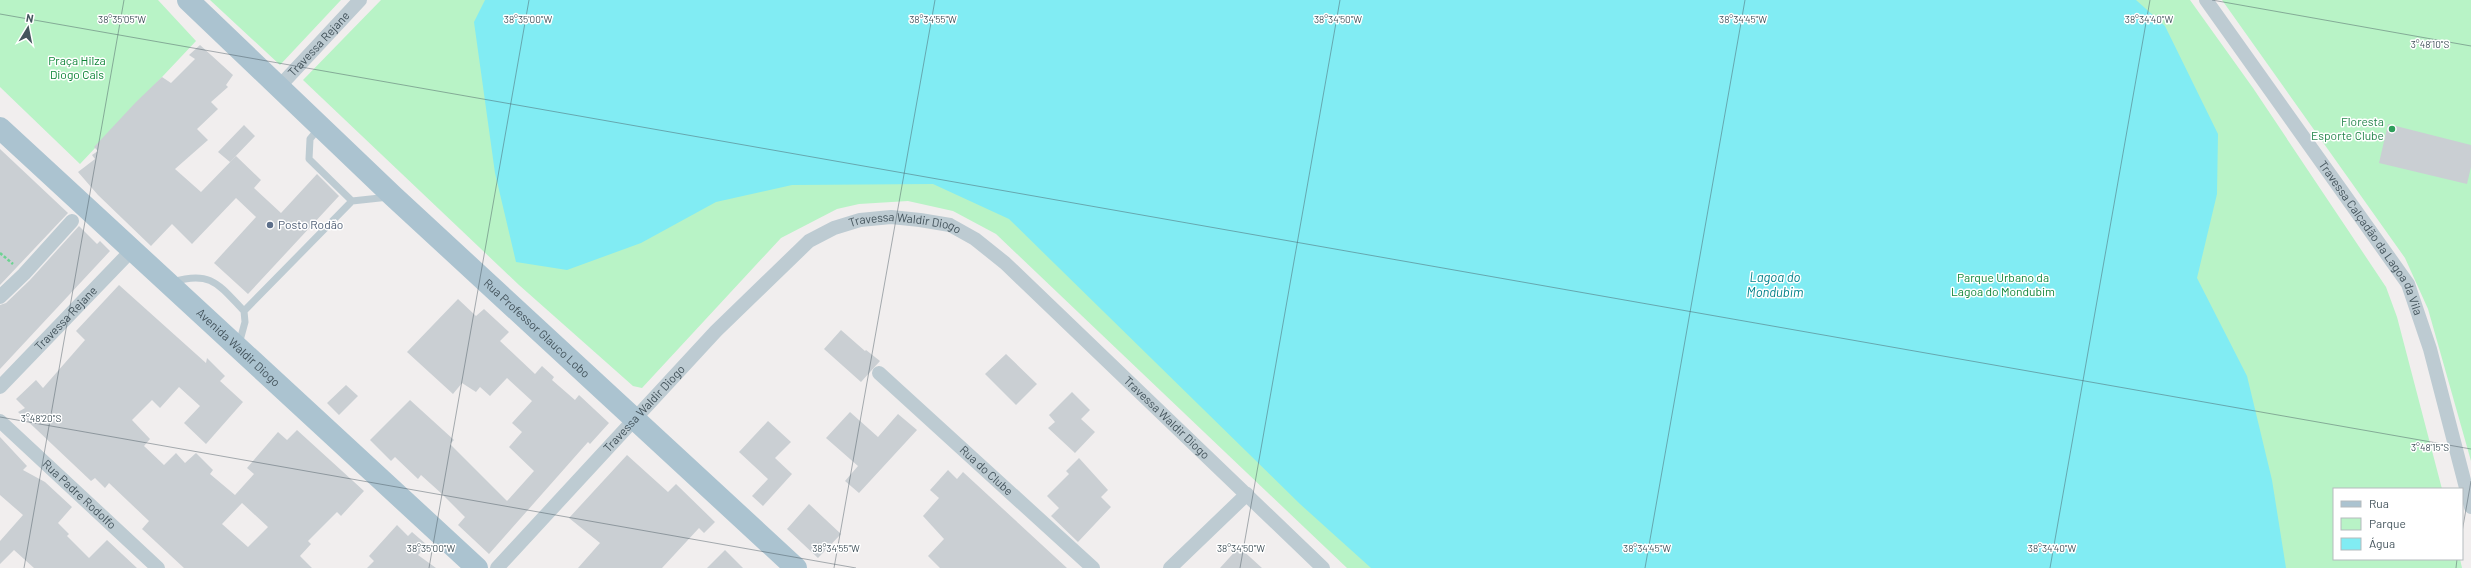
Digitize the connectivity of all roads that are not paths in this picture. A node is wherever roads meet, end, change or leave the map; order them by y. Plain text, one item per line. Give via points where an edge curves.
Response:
1 (188, 0) edge
2 (360, 0) edge
3 (2206, 0) edge
4 (278, 88) junction
5 (320, 127) junction
6 (0, 128) edge
7 (393, 196) junction
8 (352, 201) junction
9 (72, 221) dead end
10 (132, 250) junction
11 (169, 283) junction
12 (0, 297) edge
13 (244, 311) junction
14 (238, 349) junction
15 (879, 373) dead end
16 (0, 387) edge
17 (634, 420) junction
18 (0, 421) edge
19 (1247, 494) junction
20 (2471, 507) edge
21 (158, 568) edge
22 (477, 568) edge
23 (497, 568) edge
24 (796, 568) edge
25 (1093, 568) edge
26 (1170, 568) edge
27 (1323, 568) edge

1 - 4 main road, Rua Professor Glauco Lobo
2 - 4 street, Travessa Rejane
3 - 20 street, Travessa Calçadão da Lagoa da Vila via 2408,284 2430,349
4 - 5 main road, Rua Professor Glauco Lobo
5 - 7 main road, Rua Professor Glauco Lobo
5 - 8 lane via 310,139 309,159
6 - 10 main road, Avenida Waldir Diogo
7 - 8 lane
7 - 17 main road, Rua Professor Glauco Lobo
8 - 13 lane
9 - 12 street
10 - 11 main road, Avenida Waldir Diogo
10 - 16 street, Travessa Rejane
11 - 13 lane via 190,277 214,280
11 - 14 main road, Avenida Waldir Diogo
13 - 14 lane via 245,322
14 - 22 main road, Avenida Waldir Diogo
15 - 25 street, Rua do Clube
17 - 19 street, Travessa Waldir Diogo via 716,331 808,241 834,228 860,220 891,217 920,220 950,225 975,239 1005,263
17 - 23 street, Travessa Waldir Diogo
17 - 24 main road, Rua Professor Glauco Lobo
18 - 21 street, Rua Padre Rodolfo
19 - 26 street
19 - 27 street, Travessa Waldir Diogo

